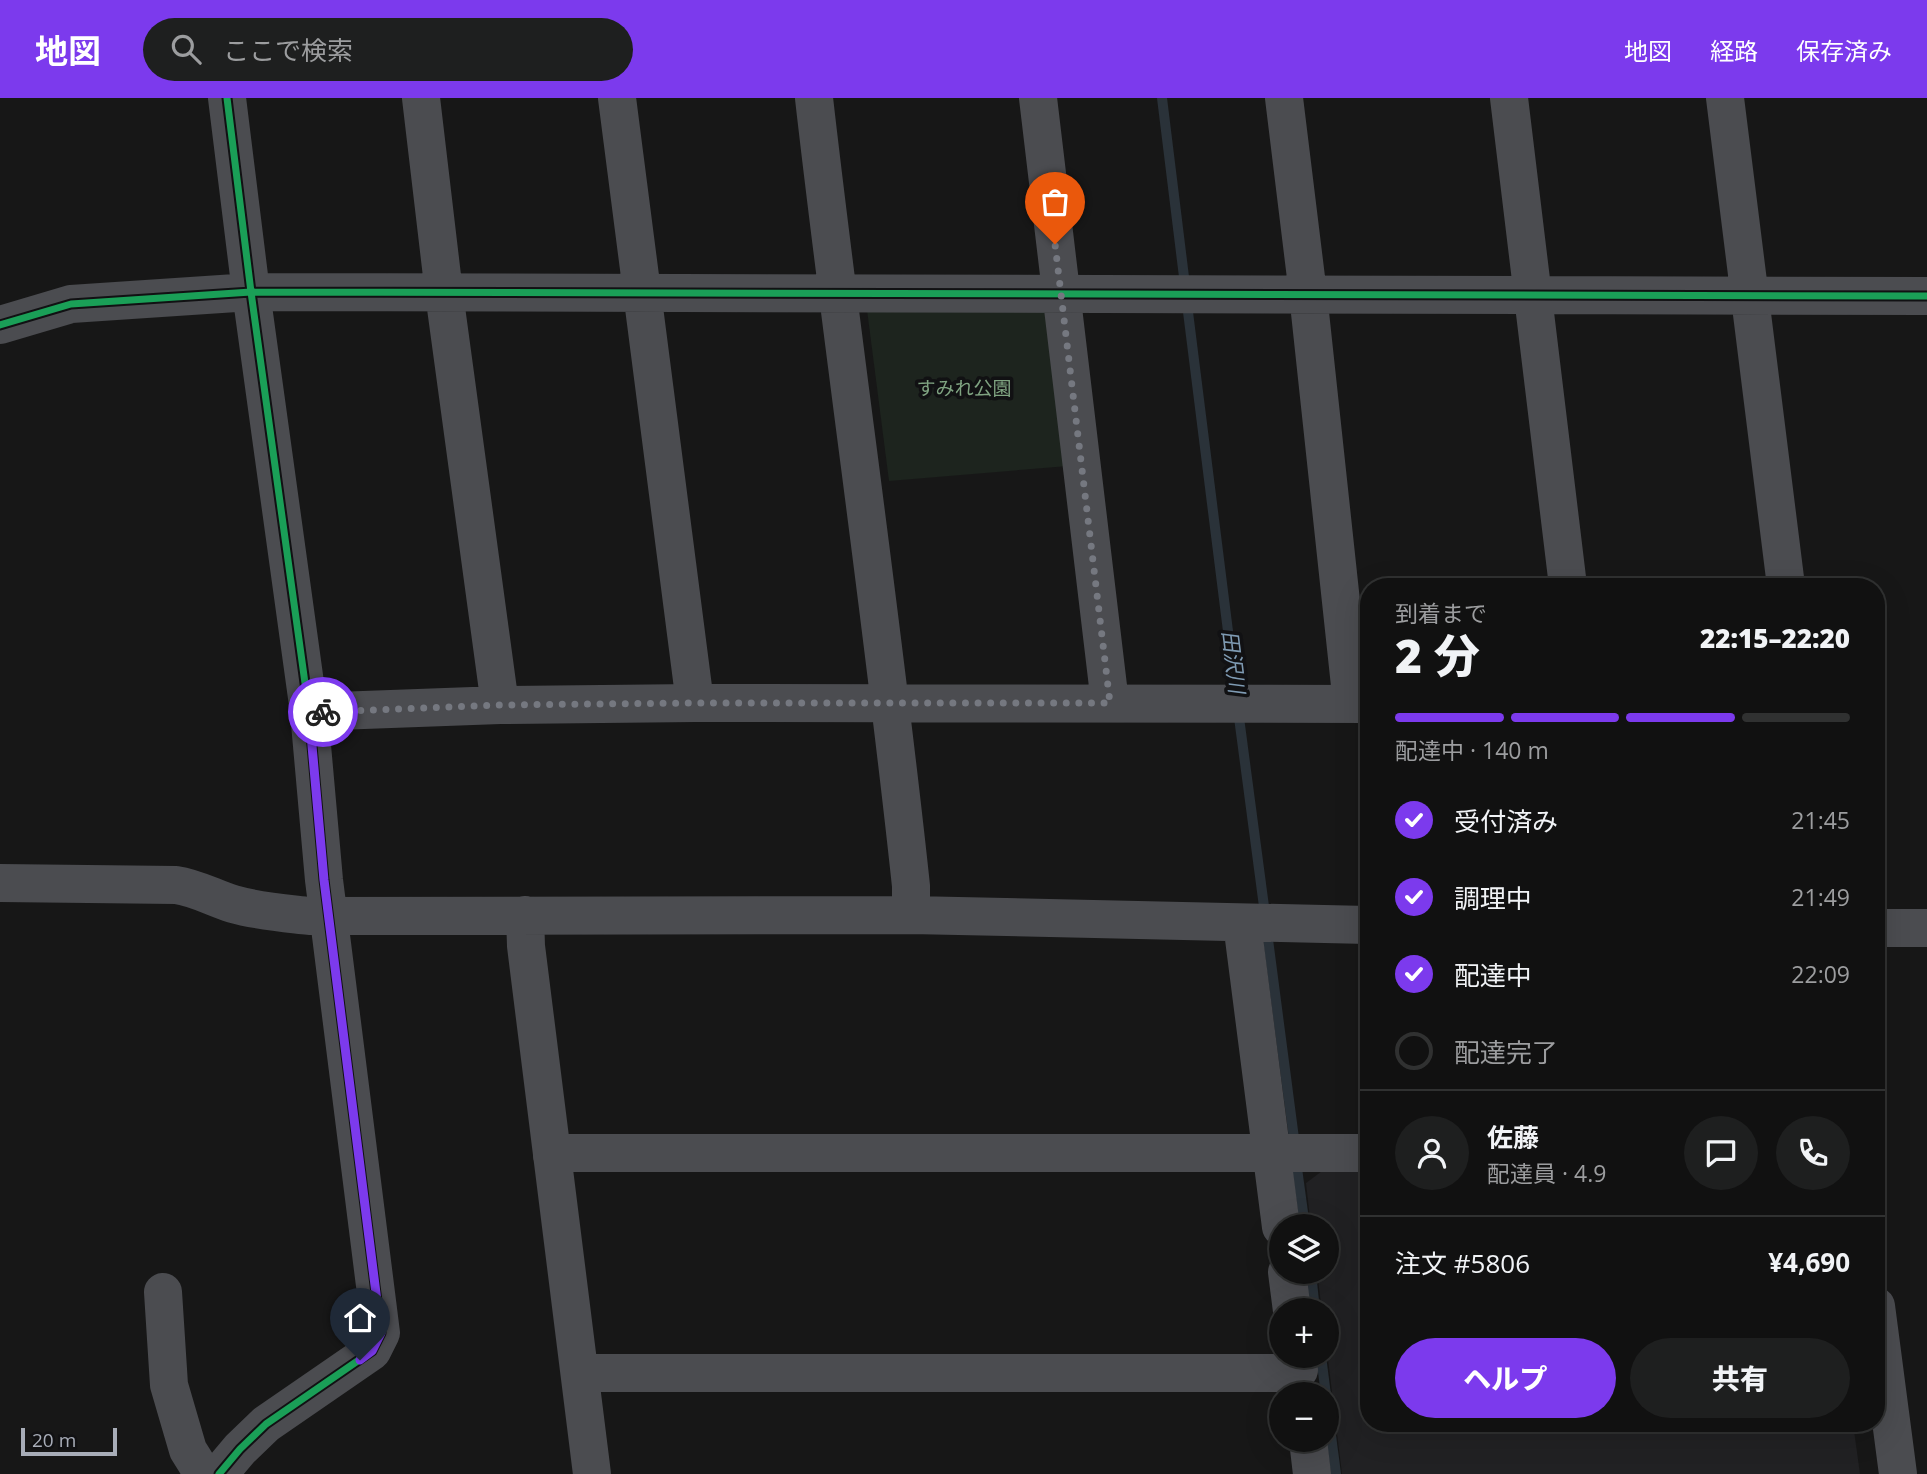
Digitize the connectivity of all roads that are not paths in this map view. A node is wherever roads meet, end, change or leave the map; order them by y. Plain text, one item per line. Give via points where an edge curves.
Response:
1 (227, 98) edge
2 (421, 98) edge
3 (617, 98) edge
4 (814, 98) edge
5 (1038, 98) edge
6 (1284, 98) edge
7 (1509, 98) edge
8 (1725, 98) edge
9 (251, 292) junction
10 (444, 293) junction
11 (642, 293) junction
12 (836, 293) junction
13 (1061, 293) junction
14 (1308, 294) junction
15 (1534, 295) junction
16 (1749, 295) junction
17 (1927, 296) edge
18 (0, 326) edge
19 (1567, 578) edge
20 (1785, 578) edge
21 (892, 702) junction
22 (695, 703) junction
23 (1110, 703) junction
24 (1360, 704) edge
25 (500, 705) junction
26 (309, 712) junction
27 (0, 883) edge
28 (525, 915) junction
29 (911, 915) junction
30 (328, 916) junction
31 (1242, 923) junction
32 (1360, 925) edge
33 (1885, 928) edge
34 (1927, 928) edge
35 (1272, 1153) junction
36 (1360, 1153) edge
37 (552, 1156) junction
38 (1279, 1214) edge
39 (163, 1292) dead end
40 (1300, 1374) edge
41 (580, 1375) junction
42 (1885, 1375) edge
43 (1309, 1452) edge
44 (202, 1474) edge
45 (219, 1474) edge
46 (592, 1474) edge
47 (1312, 1474) edge
48 (1898, 1474) edge

1 - 9 street
2 - 10 street
3 - 11 street
4 - 12 street
5 - 13 street
6 - 14 street
7 - 15 street
8 - 16 street
9 - 10 street
9 - 18 street via 71,304
9 - 26 street
10 - 11 street
10 - 25 street
11 - 12 street
11 - 22 street
12 - 13 street
12 - 21 street
13 - 14 street
13 - 23 street
14 - 15 street
14 - 24 street
15 - 16 street
15 - 19 street
16 - 17 street
16 - 20 street
21 - 22 street
21 - 23 street
21 - 29 street
22 - 25 street
23 - 24 street
25 - 26 street
26 - 30 street
27 - 30 street via 176,885 257,910
28 - 29 street
28 - 30 street
28 - 37 street
29 - 31 street
30 - 45 street via 381,1333 372,1351 266,1424
31 - 32 street
31 - 35 street
33 - 34 street
35 - 36 street
35 - 37 street
35 - 38 street
37 - 41 street
39 - 44 street via 169,1385 188,1450
40 - 41 street
41 - 46 street
42 - 48 street
43 - 47 street

